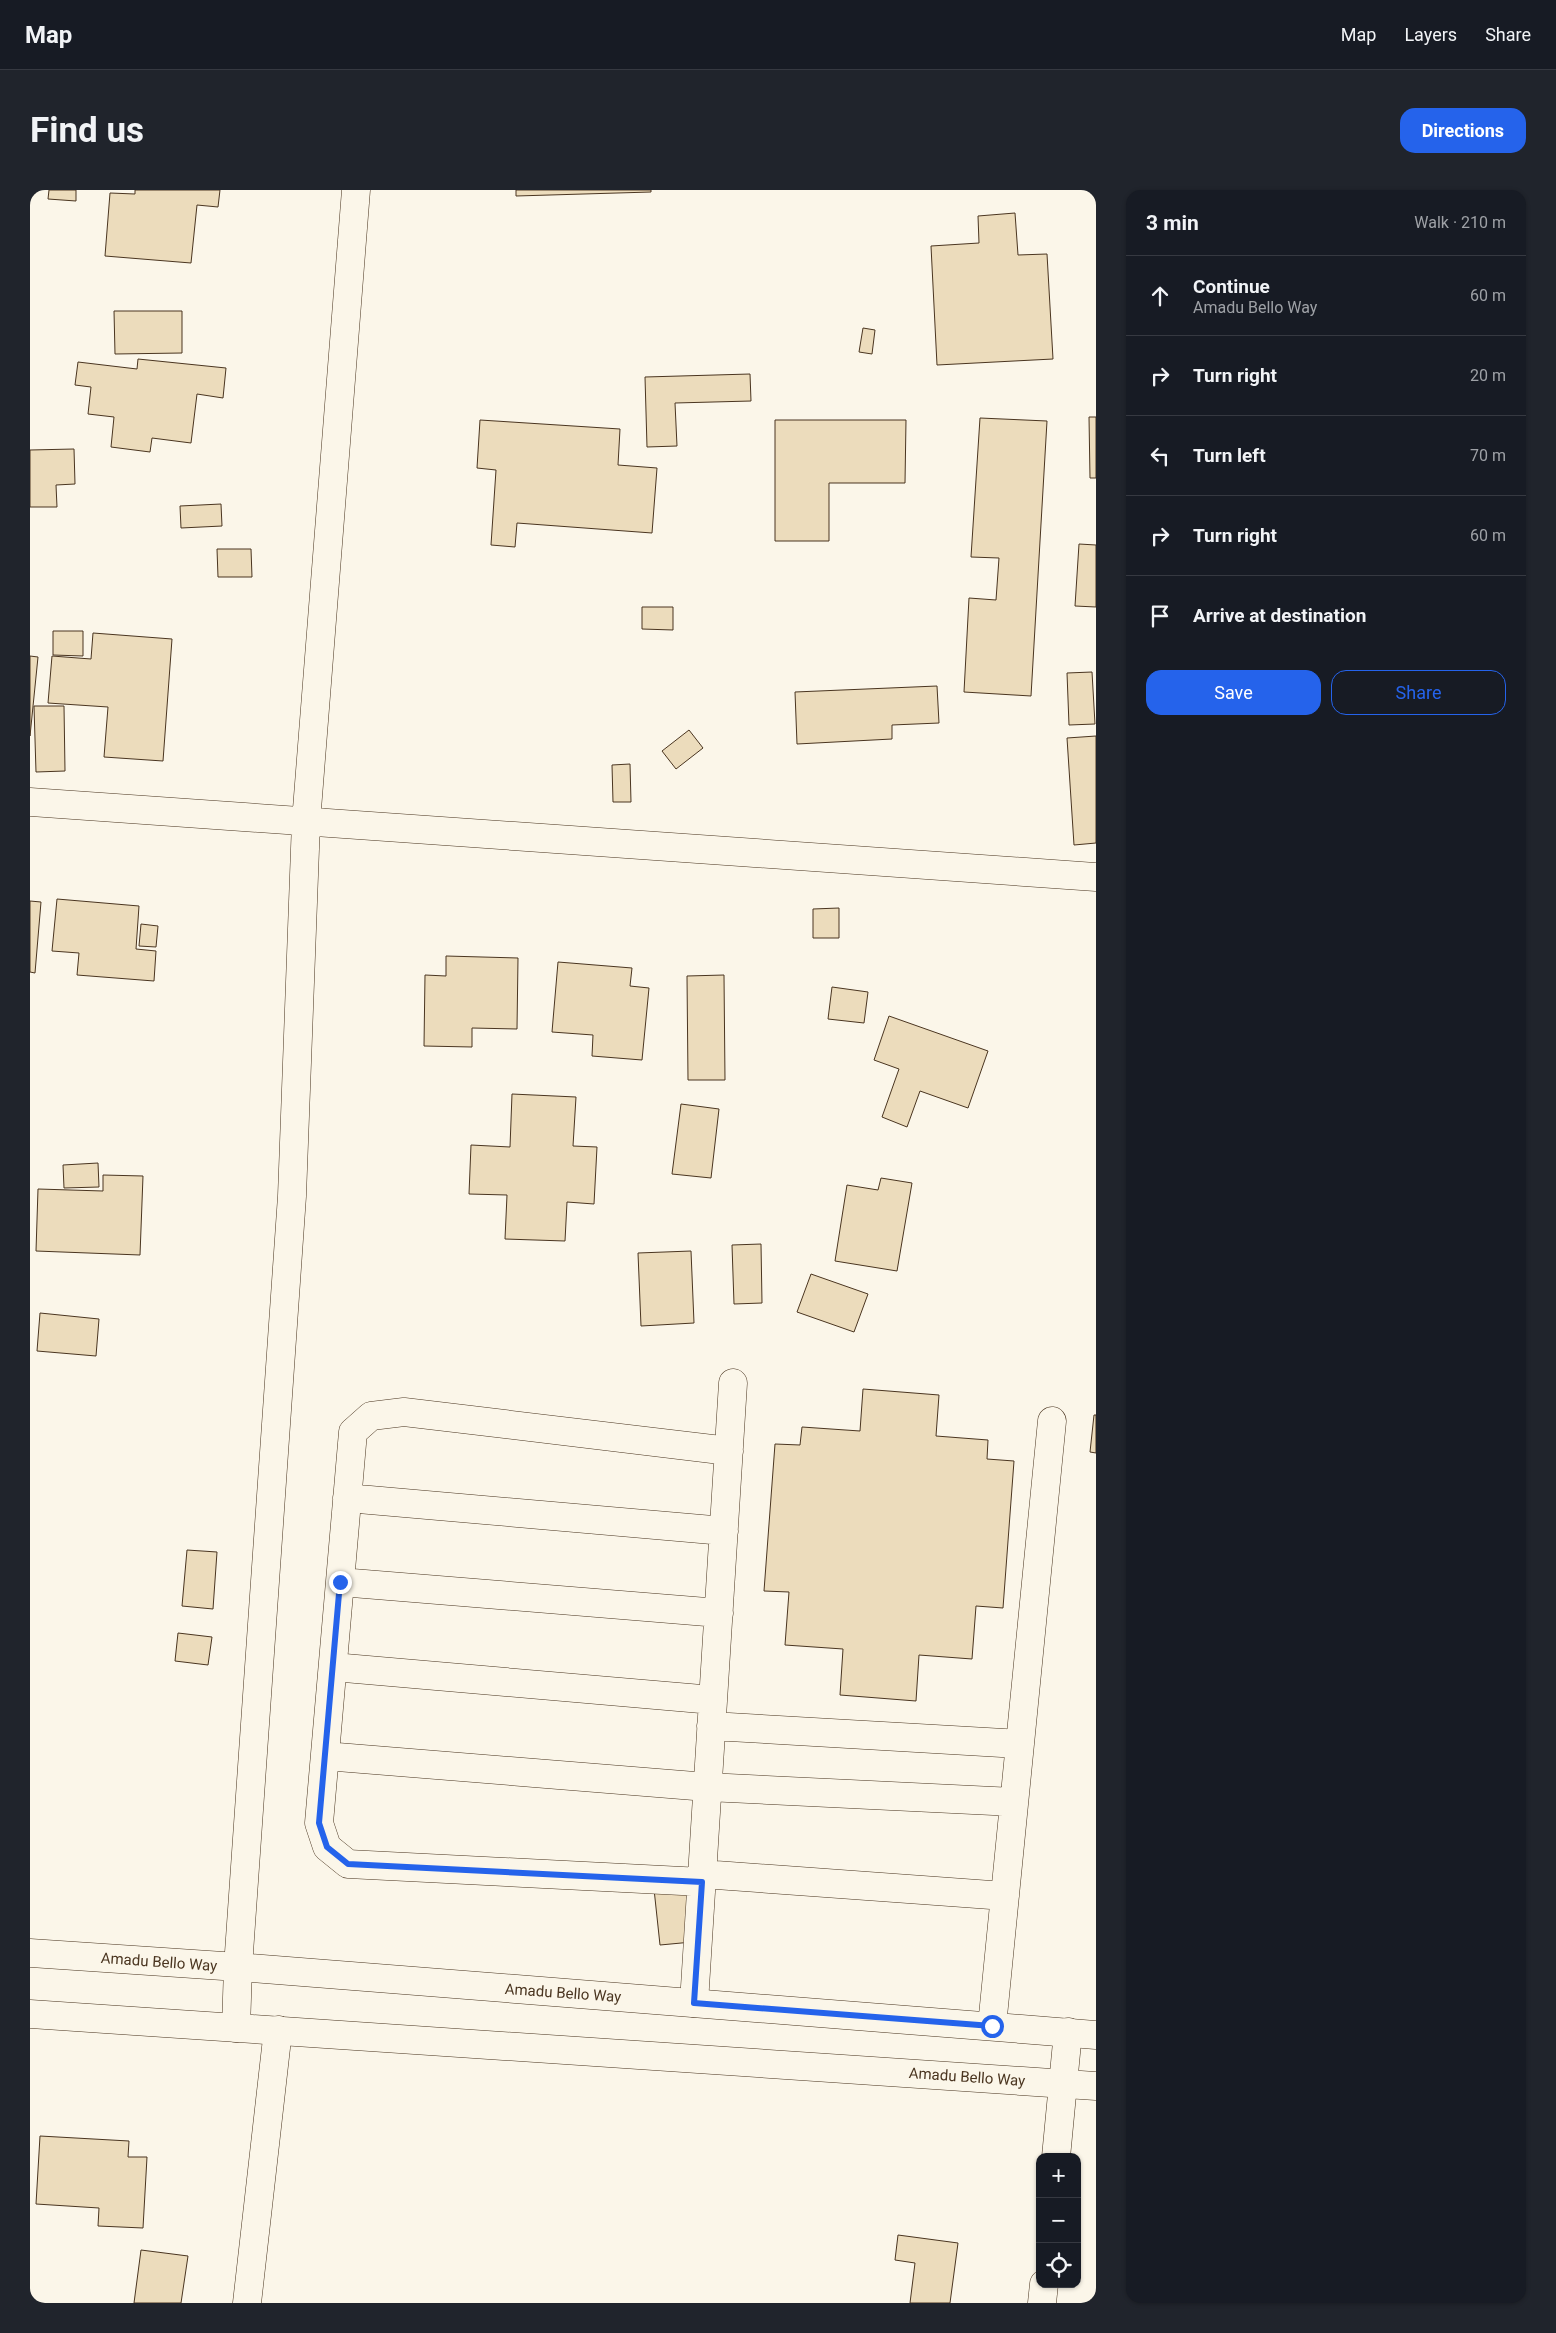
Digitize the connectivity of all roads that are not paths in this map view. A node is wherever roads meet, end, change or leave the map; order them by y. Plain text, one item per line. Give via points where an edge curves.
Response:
1 (356, 190) edge
2 (30, 802) edge
3 (306, 822) junction
4 (1096, 877) edge
5 (733, 1383) dead end
6 (1052, 1421) dead end
7 (729, 1451) junction
8 (347, 1498) junction
9 (724, 1530) junction
10 (340, 1582) junction
11 (719, 1613) junction
12 (333, 1668) junction
13 (714, 1700) junction
14 (712, 1726) junction
15 (1020, 1744) junction
16 (325, 1756) junction
17 (708, 1787) junction
18 (1014, 1802) junction
19 (702, 1878) junction
20 (1005, 1896) junction
21 (30, 1953) edge
22 (238, 1967) junction
23 (694, 2003) junction
24 (30, 2014) edge
25 (992, 2026) junction
26 (236, 2028) junction
27 (278, 2030) junction
28 (1068, 2032) junction
29 (1096, 2035) edge
30 (1063, 2083) junction
31 (1096, 2086) edge
32 (1056, 2153) edge
33 (1044, 2288) edge
34 (248, 2303) edge
35 (1042, 2303) edge

1 - 3 street
2 - 3 street
3 - 4 street
3 - 22 street via 292,1196
5 - 7 street
6 - 15 street
7 - 8 street via 404,1412 371,1416 353,1432
7 - 9 street
8 - 9 street
8 - 10 street
9 - 11 street
10 - 11 street
10 - 12 street
11 - 13 street
12 - 13 street
12 - 16 street
13 - 14 street
14 - 15 street
14 - 17 street
15 - 18 street
16 - 17 street
16 - 19 street via 319,1823 327,1847 348,1864
17 - 18 street
17 - 19 street
18 - 20 street
19 - 20 street
19 - 23 street
20 - 25 street
21 - 22 street, Amadu Bello Way
22 - 23 street, Amadu Bello Way
22 - 26 street
23 - 25 street, Amadu Bello Way
24 - 26 street, Amadu Bello Way
25 - 28 street, Amadu Bello Way
26 - 27 street, Amadu Bello Way
27 - 30 street, Amadu Bello Way
27 - 34 street
28 - 29 street, Amadu Bello Way
28 - 30 street
30 - 31 street, Amadu Bello Way
30 - 32 street
33 - 35 street

